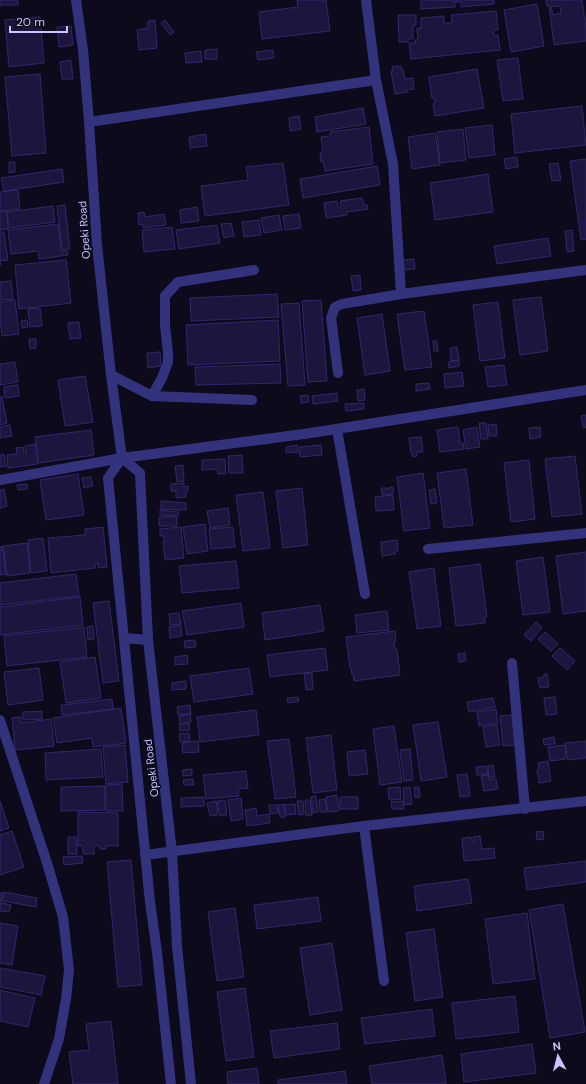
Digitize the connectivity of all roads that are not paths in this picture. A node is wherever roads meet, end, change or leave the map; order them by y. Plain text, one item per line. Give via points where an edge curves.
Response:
1 (76, 0) edge
2 (366, 0) edge
3 (376, 80) junction
4 (89, 122) junction
5 (254, 270) dead end
6 (586, 270) edge
7 (402, 294) junction
8 (338, 373) dead end
9 (111, 375) junction
10 (586, 390) edge
11 (152, 396) junction
12 (252, 400) dead end
13 (337, 429) junction
14 (122, 458) junction
15 (0, 480) edge
16 (586, 533) edge
17 (428, 549) dead end
18 (365, 594) dead end
19 (124, 638) junction
20 (148, 640) junction
21 (512, 663) dead end
22 (0, 720) edge
23 (586, 801) edge
24 (525, 808) junction
25 (364, 826) junction
26 (172, 852) junction
27 (145, 856) junction
28 (384, 981) dead end
29 (44, 1084) edge
30 (171, 1084) edge
31 (191, 1084) edge

1 - 4 street, Opeki Road
2 - 3 street
3 - 4 street
3 - 7 street via 393,164
4 - 9 street, Opeki Road via 97,245
5 - 11 street via 178,282 165,296 168,362
6 - 7 street
7 - 8 street via 335,307 331,318
9 - 11 street
9 - 14 street, Opeki Road
10 - 13 street
11 - 12 street
13 - 14 street
13 - 18 street
14 - 15 street
14 - 19 street, Opeki Road via 108,478
14 - 20 street, Opeki Road via 140,473
16 - 17 street
19 - 20 street
19 - 27 street, Opeki Road
20 - 26 street, Opeki Road
21 - 24 street
22 - 29 street via 48,863 63,917 68,970 66,999 58,1039
23 - 24 street
24 - 25 street
25 - 26 street
25 - 28 street
26 - 27 street
26 - 31 street, Opeki Road via 177,946
27 - 30 street, Opeki Road

